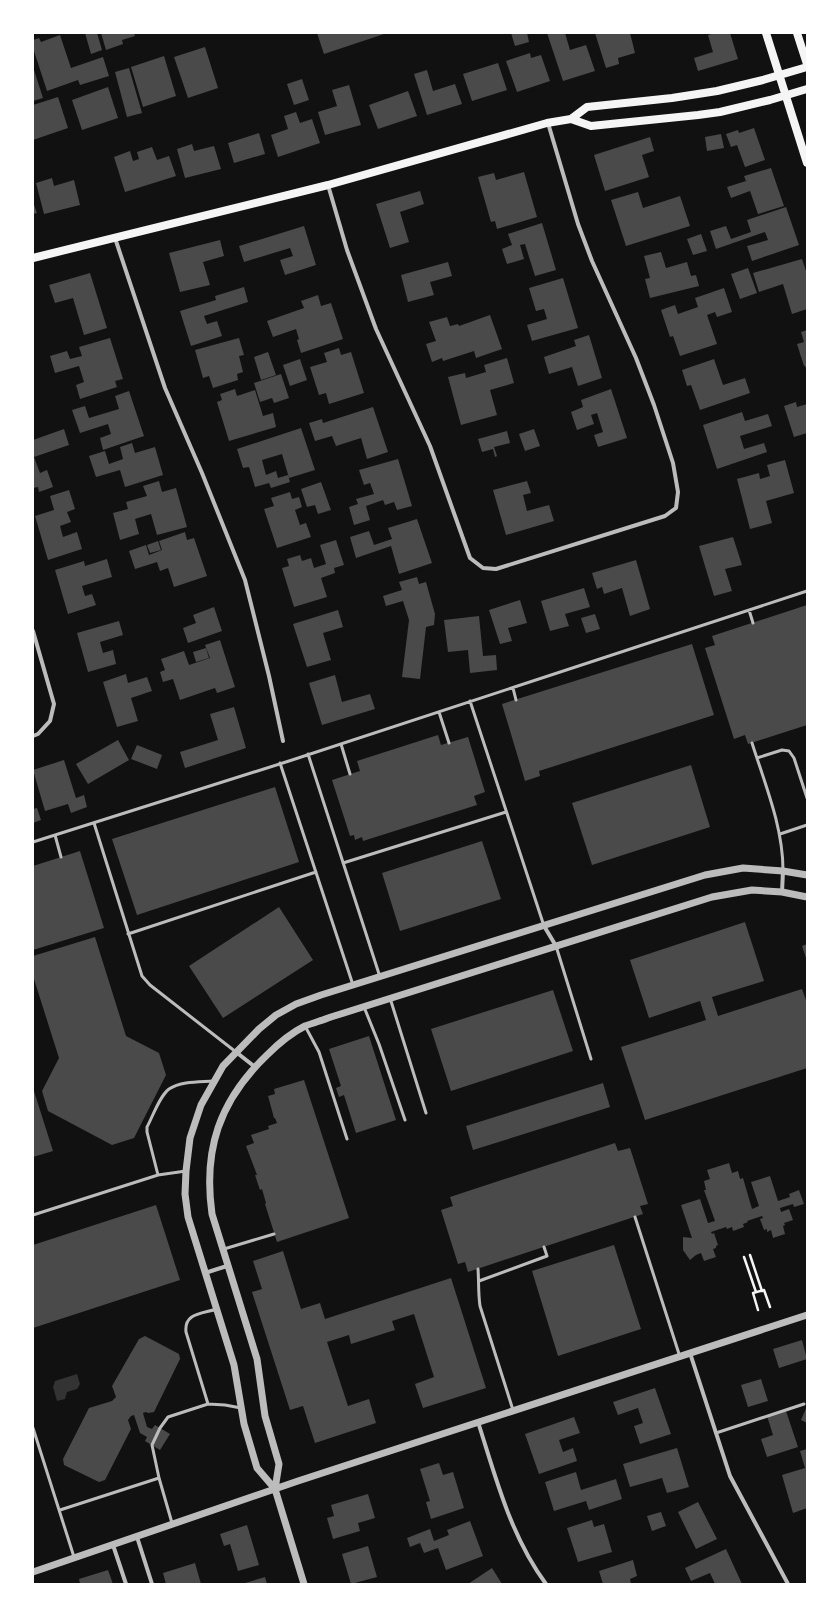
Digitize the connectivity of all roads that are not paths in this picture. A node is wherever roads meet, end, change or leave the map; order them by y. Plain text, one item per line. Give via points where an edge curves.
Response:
1 (766, 33) edge
2 (797, 33) edge
3 (807, 65) edge
4 (780, 75) junction
5 (807, 89) edge
6 (785, 96) junction
7 (571, 119) junction
8 (548, 123) junction
9 (807, 163) edge
10 (328, 185) junction
11 (115, 236) junction
12 (33, 258) edge
13 (807, 591) edge
14 (750, 610) junction
15 (753, 623) dead end
16 (33, 630) edge
17 (512, 688) junction
18 (516, 700) dead end
19 (470, 701) junction
20 (439, 712) junction
21 (33, 736) edge
22 (283, 741) dead end
23 (449, 743) dead end
24 (752, 743) dead end
25 (341, 744) junction
26 (308, 754) junction
27 (757, 758) junction
28 (280, 764) junction
29 (350, 774) dead end
30 (807, 798) edge
31 (506, 812) junction
32 (94, 823) junction
33 (807, 825) edge
34 (780, 834) junction
35 (55, 835) junction
36 (33, 842) edge
37 (61, 857) dead end
38 (343, 862) junction
39 (783, 871) junction
40 (316, 872) junction
41 (807, 875) edge
42 (782, 892) junction
43 (807, 897) edge
44 (544, 926) junction
45 (128, 934) junction
46 (556, 946) junction
47 (380, 978) junction
48 (353, 985) junction
49 (390, 998) junction
50 (364, 1006) junction
51 (305, 1026) junction
52 (236, 1052) junction
53 (591, 1059) dead end
54 (255, 1067) junction
55 (215, 1081) junction
56 (426, 1113) dead end
57 (406, 1120) dead end
58 (347, 1138) dead end
59 (186, 1170) junction
60 (158, 1175) junction
61 (33, 1215) edge
62 (636, 1217) dead end
63 (274, 1234) dead end
64 (544, 1247) dead end
65 (222, 1250) junction
66 (227, 1266) junction
67 (478, 1268) dead end
68 (205, 1273) junction
69 (479, 1281) junction
70 (216, 1309) junction
71 (807, 1315) edge
72 (690, 1353) junction
73 (680, 1357) junction
74 (208, 1404) junction
75 (804, 1404) dead end
76 (241, 1408) junction
77 (513, 1410) junction
78 (478, 1422) junction
79 (33, 1428) edge
80 (716, 1433) junction
81 (159, 1478) junction
82 (276, 1489) junction
83 (60, 1510) junction
84 (173, 1525) junction
85 (137, 1537) junction
86 (113, 1545) junction
87 (75, 1558) junction
88 (33, 1572) edge
89 (126, 1584) edge
90 (152, 1584) edge
91 (304, 1584) edge
92 (546, 1584) edge
93 (788, 1584) edge

1 - 4 main road
2 - 3 main road
3 - 4 main road
4 - 6 main road
4 - 7 main road via 717,91 587,107
5 - 6 main road
6 - 7 main road via 698,115 591,126
6 - 9 main road
7 - 8 main road
8 - 10 main road
8 - 10 street via 589,254 636,358 654,405 673,463 678,492 676,508 665,516 496,569 483,568 470,558 430,446 376,329 347,250
10 - 11 main road
11 - 12 main road
11 - 22 street via 165,388 245,580
13 - 14 lane
14 - 15 lane
14 - 17 lane
16 - 21 street via 54,704 50,721
17 - 18 lane
17 - 19 lane
19 - 20 lane
19 - 31 lane
20 - 23 lane
20 - 25 lane
24 - 27 lane
25 - 26 lane
25 - 29 lane
26 - 28 lane
26 - 38 lane
27 - 30 lane via 782,750 790,751
27 - 34 lane
28 - 32 lane
28 - 40 lane
31 - 38 lane
31 - 44 lane
32 - 35 lane
32 - 45 lane
33 - 34 lane
34 - 39 lane
35 - 36 lane
35 - 37 lane
38 - 47 lane
39 - 41 street
39 - 42 street
39 - 44 street via 743,868 705,875
40 - 45 lane
40 - 48 lane
42 - 43 street
42 - 46 street via 752,890 712,897
44 - 46 street
44 - 47 street
45 - 52 lane via 142,976 150,985
46 - 49 street
46 - 53 lane
47 - 48 street
48 - 52 street via 296,1004 276,1015
49 - 50 street
49 - 56 lane
50 - 51 street
50 - 57 lane
51 - 54 street via 283,1040
51 - 58 lane via 327,1072
52 - 54 street
52 - 55 street via 223,1066
54 - 65 street via 235,1091 222,1117 209,1164 208,1190
55 - 59 street via 201,1104 190,1138
55 - 60 lane via 178,1085 164,1095 147,1127
59 - 60 lane
59 - 68 street via 185,1194 188,1217
60 - 61 lane
62 - 73 lane
63 - 65 lane
64 - 69 lane via 547,1256
65 - 66 street
66 - 68 street
66 - 82 street via 257,1359 265,1416 279,1464
67 - 69 lane
68 - 70 street
69 - 77 lane via 480,1306
70 - 74 lane via 189,1318 185,1324
70 - 76 street via 234,1365
71 - 72 street
72 - 73 street
72 - 80 street
73 - 77 street
74 - 76 lane
74 - 81 lane via 168,1417 160,1428 152,1445
75 - 80 lane
76 - 82 street via 257,1468
77 - 78 street
78 - 82 street
78 - 92 street via 516,1534
79 - 83 lane
80 - 93 street via 730,1476
81 - 83 lane
81 - 84 lane
82 - 84 street
82 - 91 street
83 - 87 lane
84 - 85 street
85 - 86 street
85 - 90 street
86 - 87 street
86 - 89 street
87 - 88 street

